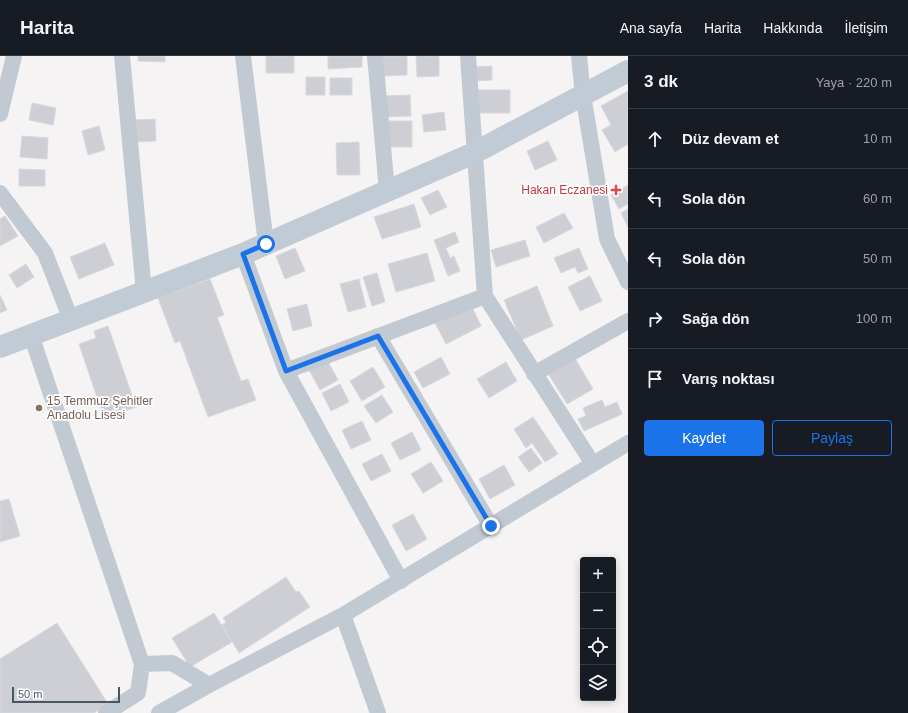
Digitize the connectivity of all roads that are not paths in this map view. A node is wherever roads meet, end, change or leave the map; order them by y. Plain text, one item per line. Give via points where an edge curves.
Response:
1 (14, 56) edge
2 (122, 56) edge
3 (243, 56) edge
4 (375, 56) edge
5 (468, 56) edge
6 (579, 56) edge
7 (628, 71) edge
8 (583, 95) junction
9 (0, 114) edge
10 (474, 153) junction
11 (387, 191) junction
12 (0, 193) edge
13 (266, 244) junction
14 (243, 254) junction
15 (624, 264) edge
16 (628, 282) edge
17 (144, 292) junction
18 (485, 296) junction
19 (71, 320) junction
20 (628, 321) edge
21 (31, 336) junction
22 (378, 336) junction
23 (0, 347) edge
24 (286, 371) junction
25 (534, 374) junction
26 (628, 443) edge
27 (592, 464) junction
28 (491, 526) junction
29 (401, 581) junction
30 (343, 615) junction
31 (142, 664) junction
32 (209, 685) junction
33 (106, 713) edge
34 (159, 713) edge
35 (378, 713) edge

1 - 9 street
2 - 17 street
3 - 13 street
4 - 11 street
5 - 10 street
6 - 8 street
7 - 8 street
8 - 10 street
8 - 15 street via 607,239
10 - 11 street
10 - 18 street
11 - 13 street
12 - 19 street via 45,253
13 - 14 street
14 - 17 street
14 - 24 street
15 - 16 street
17 - 19 street
18 - 22 street
18 - 25 street
19 - 21 street
20 - 25 street
21 - 23 street
21 - 31 street
22 - 24 street
22 - 28 street
24 - 29 street
25 - 27 street
26 - 27 street
27 - 28 street
28 - 29 street
29 - 30 street
30 - 32 street
30 - 35 street
31 - 32 street via 172,663
31 - 33 street via 138,693
32 - 34 street

